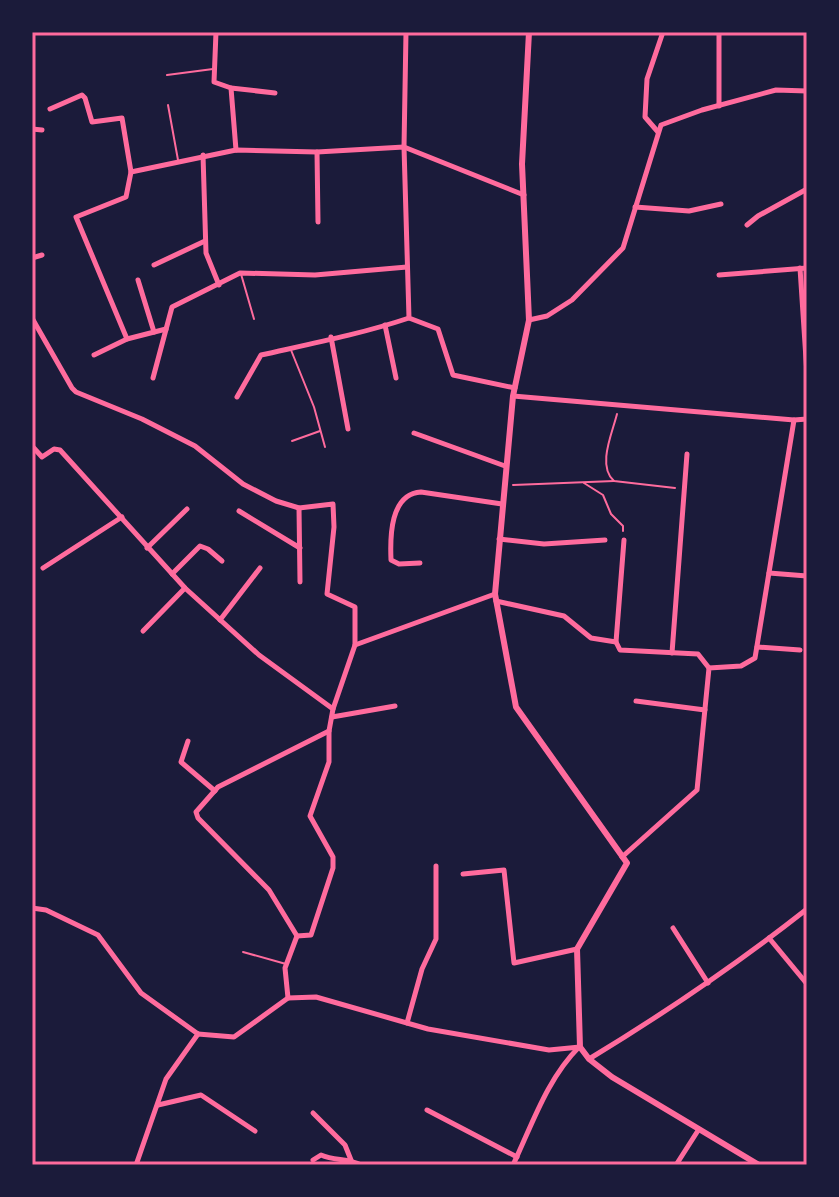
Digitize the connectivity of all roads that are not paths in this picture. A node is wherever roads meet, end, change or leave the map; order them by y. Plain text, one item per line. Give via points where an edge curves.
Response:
1 (216, 32) edge
2 (406, 32) edge
3 (529, 32) edge
4 (663, 32) edge
5 (719, 32) edge
6 (214, 69) junction
7 (167, 75) dead end
8 (231, 88) junction
9 (807, 91) edge
10 (275, 93) dead end
11 (168, 105) dead end
12 (719, 106) junction
13 (50, 109) dead end
14 (32, 129) edge
15 (42, 130) dead end
16 (658, 133) junction
17 (404, 147) junction
18 (236, 150) junction
19 (317, 152) junction
20 (203, 155) junction
21 (178, 161) junction
22 (131, 172) junction
23 (807, 189) edge
24 (524, 195) junction
25 (721, 204) dead end
26 (635, 207) junction
27 (318, 222) dead end
28 (747, 225) dead end
29 (205, 241) junction
30 (42, 255) dead end
31 (32, 258) edge
32 (154, 265) dead end
33 (407, 267) junction
34 (804, 268) edge
35 (240, 273) junction
36 (719, 275) dead end
37 (138, 280) dead end
38 (219, 285) junction
39 (32, 318) edge
40 (409, 318) junction
41 (254, 319) dead end
42 (529, 320) junction
43 (385, 325) junction
44 (34, 328) edge
45 (166, 329) junction
46 (154, 332) junction
47 (331, 337) junction
48 (127, 339) junction
49 (291, 349) junction
50 (94, 355) dead end
51 (807, 374) edge
52 (153, 378) dead end
53 (396, 378) dead end
54 (514, 392) junction
55 (237, 397) dead end
56 (807, 419) edge
57 (794, 420) junction
58 (348, 429) dead end
59 (321, 430) junction
60 (414, 433) dead end
61 (292, 441) dead end
62 (32, 446) edge
63 (325, 447) dead end
64 (687, 454) dead end
65 (505, 466) junction
66 (502, 504) junction
67 (299, 508) junction
68 (187, 509) dead end
69 (239, 511) dead end
70 (122, 517) junction
71 (499, 539) junction
72 (605, 540) dead end
73 (624, 540) road end
74 (147, 548) junction
75 (300, 548) junction
76 (222, 561) dead end
77 (420, 563) dead end
78 (43, 568) dead end
79 (260, 568) dead end
80 (769, 573) junction
81 (172, 574) junction
82 (807, 576) edge
83 (300, 582) dead end
84 (185, 588) junction
85 (495, 598) junction
86 (220, 620) junction
87 (143, 631) dead end
88 (616, 642) junction
89 (355, 645) junction
90 (757, 647) junction
91 (800, 650) dead end
92 (672, 653) junction
93 (709, 668) junction
94 (636, 701) dead end
95 (395, 706) dead end
96 (333, 709) junction
97 (705, 710) junction
98 (332, 717) junction
99 (329, 731) junction
100 (188, 741) dead end
101 (215, 791) junction
102 (622, 857) junction
103 (436, 866) dead end
104 (463, 874) dead end
105 (32, 908) edge
106 (807, 909) edge
107 (673, 928) dead end
108 (297, 936) junction
109 (769, 938) junction
110 (577, 949) junction
111 (243, 952) dead end
112 (287, 964) junction
113 (708, 983) junction
114 (807, 984) edge
115 (288, 998) junction
116 (407, 1023) junction
117 (198, 1034) junction
118 (580, 1047) junction
119 (589, 1059) junction
120 (157, 1105) junction
121 (427, 1110) dead end
122 (313, 1113) dead end
123 (699, 1129) junction
124 (255, 1131) dead end
125 (517, 1157) junction
126 (351, 1160) junction
127 (312, 1163) edge
128 (136, 1165) edge
129 (361, 1165) edge
130 (513, 1165) edge
131 (676, 1165) edge
132 (759, 1165) edge

1 - 6 street
2 - 17 street
3 - 24 street
4 - 16 street via 647,79 645,117
5 - 12 street
6 - 7 lane
6 - 8 street via 215,83
8 - 10 street
8 - 18 street
9 - 12 street via 776,90
11 - 21 lane
12 - 16 street via 661,125
13 - 22 street via 82,95 92,122 122,118
14 - 15 street
16 - 26 street
17 - 19 street
17 - 24 street
17 - 33 street
18 - 19 street
18 - 20 street
19 - 27 street
20 - 21 street
20 - 29 street
21 - 22 street
22 - 48 street via 126,197 76,217
23 - 28 street
24 - 42 street
25 - 26 street via 689,211
26 - 42 street via 623,248 572,300
29 - 32 street
29 - 38 street
30 - 31 street
33 - 35 street via 315,275
33 - 40 street
34 - 36 street
34 - 51 street
35 - 38 street
35 - 41 lane
37 - 46 street
38 - 45 street via 172,307
39 - 44 street
40 - 43 street
40 - 54 street via 438,329 453,375
42 - 54 street
43 - 47 street
43 - 53 street
44 - 67 street via 76,392 195,446 243,484
45 - 46 street
45 - 52 street
46 - 48 street
47 - 49 street
47 - 58 street
48 - 50 street
49 - 55 street via 261,355
49 - 59 lane
54 - 57 street
54 - 65 street
56 - 57 street
57 - 80 street
59 - 61 lane
59 - 63 lane
60 - 65 street
62 - 70 street via 42,457 60,450
64 - 92 street
65 - 66 street
66 - 71 street
66 - 77 street via 411,494 396,510 391,560
67 - 75 street
67 - 89 street via 333,504 327,594 355,607
68 - 74 street
69 - 75 street
70 - 74 street
70 - 78 street
71 - 72 street via 544,544
71 - 85 street
73 - 88 street
74 - 81 street
75 - 83 street
76 - 81 street via 200,546
79 - 86 street
80 - 82 street
80 - 90 street
81 - 84 street
84 - 86 street
84 - 87 street
85 - 88 street via 564,616 591,638
85 - 89 street
85 - 102 street via 516,707
86 - 96 street
88 - 92 street via 620,650
89 - 96 street
90 - 91 street
90 - 93 street via 755,658 741,666
92 - 93 street via 698,654
93 - 97 street
94 - 97 street
95 - 98 street
96 - 98 street
97 - 102 street via 697,790
98 - 99 street
99 - 101 street
99 - 108 street via 329,762 310,816 333,857 333,868 311,935
100 - 101 street via 181,762
101 - 108 street via 196,816 269,890
102 - 110 street via 627,863
103 - 116 street via 436,939
104 - 110 street via 504,870 514,963
105 - 117 street via 98,935 141,993
106 - 109 street
107 - 113 street
108 - 112 street
109 - 113 street
109 - 114 street
110 - 118 street
111 - 112 lane
112 - 115 street
113 - 119 street
115 - 116 street via 316,997
115 - 117 street via 234,1037
116 - 118 street via 549,1050
117 - 120 street via 166,1079
118 - 119 street
118 - 125 street via 553,1080
119 - 123 street
120 - 124 street via 201,1095
120 - 128 street
121 - 125 street
122 - 126 street via 345,1145
123 - 131 street
123 - 132 street
125 - 130 street
126 - 127 street via 321,1155
126 - 129 street

